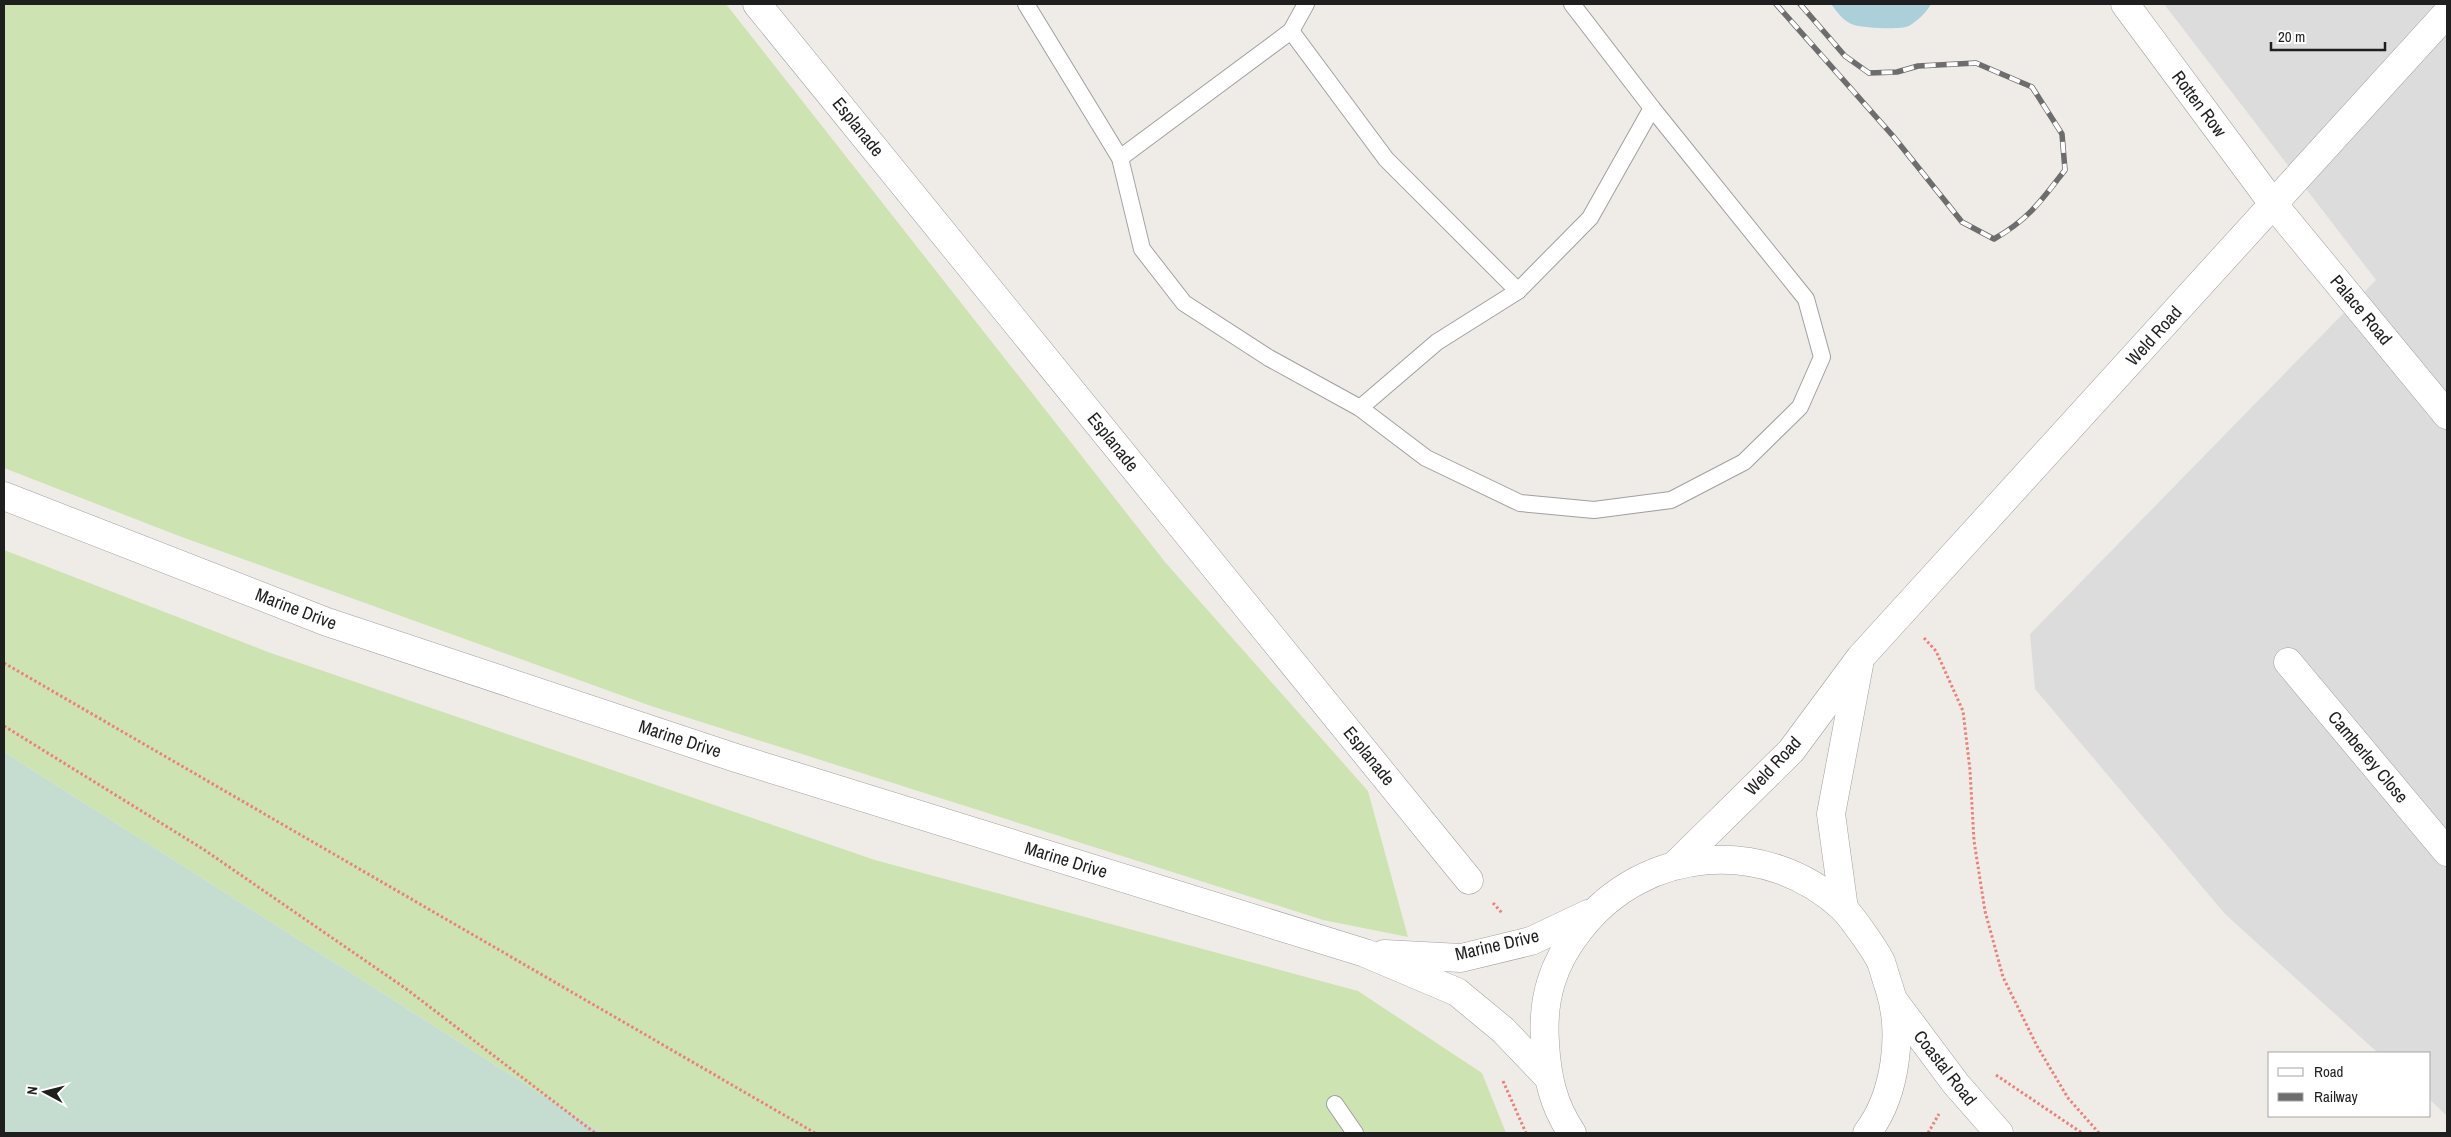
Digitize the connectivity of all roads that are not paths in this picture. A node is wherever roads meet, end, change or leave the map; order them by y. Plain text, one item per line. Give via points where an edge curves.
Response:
1 (758, 4) edge
2 (1026, 4) edge
3 (1306, 4) edge
4 (1572, 4) edge
5 (2125, 4) edge
6 (2447, 14) edge
7 (1291, 31) junction
8 (1652, 108) junction
9 (1120, 158) junction
10 (2274, 205) junction
11 (1518, 291) junction
12 (1360, 408) junction
13 (2447, 415) edge
14 (4, 496) edge
15 (1860, 658) junction
16 (2288, 662) dead end
17 (2447, 852) edge
18 (1676, 864) junction
19 (1469, 880) dead end
20 (1844, 909) junction
21 (1593, 912) junction
22 (1366, 953) junction
23 (1894, 1001) junction
24 (1547, 1076) junction
25 (1335, 1104) dead end
26 (1354, 1133) edge
27 (1572, 1133) edge
28 (1867, 1133) edge
29 (1999, 1133) edge

1 - 19 street, Esplanade
2 - 9 lane
3 - 7 lane
4 - 8 lane
5 - 10 street, Rotten Row
6 - 10 street, Weld Road
7 - 9 lane
7 - 11 lane via 1386,159
8 - 11 lane via 1590,218
8 - 12 lane via 1806,299 1822,357 1800,407 1744,462 1671,500 1594,510 1520,503 1426,458
9 - 12 lane via 1142,249 1184,302 1269,358
10 - 13 street, Palace Road
10 - 15 street, Weld Road
11 - 12 lane via 1437,342
14 - 22 street, Marine Drive via 346,628 736,758
15 - 18 street, Weld Road via 1791,751
15 - 20 street via 1832,814
16 - 17 street, Camberley Close
18 - 20 street via 1712,859 1767,865 1810,883
18 - 21 street via 1632,882
20 - 23 street via 1880,960
21 - 22 street, Marine Drive via 1531,941 1461,958
21 - 24 street via 1568,944 1554,974 1543,1016
22 - 24 street, Marine Drive via 1457,992 1503,1030
23 - 28 street via 1897,1048 1894,1072 1874,1124
23 - 29 street, Coastal Road via 1956,1084
24 - 27 street via 1562,1118
25 - 26 lane

